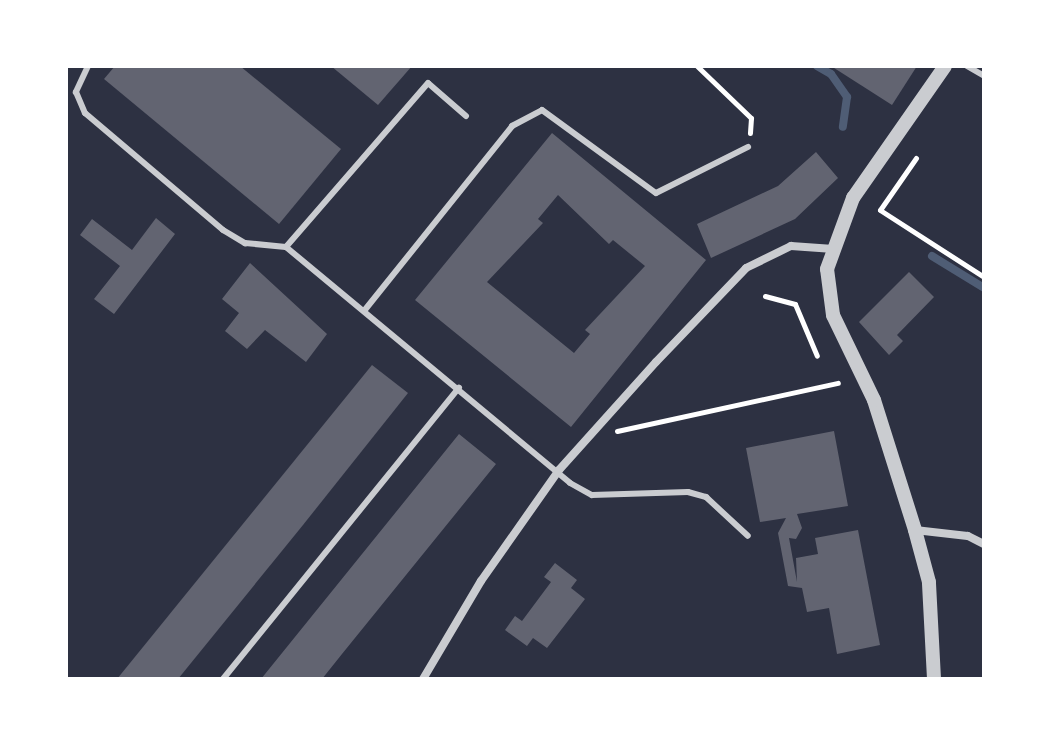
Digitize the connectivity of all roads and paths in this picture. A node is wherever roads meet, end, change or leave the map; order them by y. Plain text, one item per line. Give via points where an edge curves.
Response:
1 (88, 66) edge
2 (697, 66) edge
3 (945, 66) edge
4 (967, 66) edge
5 (984, 76) edge
6 (466, 116) dead end
7 (748, 147) joint
8 (916, 158) dead end
9 (286, 247) junction
10 (830, 249) junction
11 (984, 277) edge
12 (765, 296) dead end
13 (364, 311) junction
14 (817, 356) dead end
15 (838, 383) dead end
16 (459, 388) junction
17 (617, 431) dead end
18 (559, 470) junction
19 (915, 530) junction
20 (748, 536) dead end
21 (984, 544) edge
22 (223, 679) edge
23 (423, 679) edge
24 (934, 679) edge

1 - 9 lane via 76,92 85,113 223,230 245,243
2 - 7 path via 751,118
3 - 10 street via 853,198
4 - 5 lane
6 - 9 lane via 428,83
7 - 13 lane via 656,193 542,110 512,126
8 - 11 path via 880,210
9 - 13 lane
10 - 18 street via 791,246 746,268
10 - 19 street via 827,279 833,315 874,400
12 - 14 path via 795,304
13 - 16 lane
15 - 17 path
16 - 18 lane
16 - 22 lane
18 - 20 lane via 592,495 688,492 706,497
18 - 23 street via 481,581
19 - 21 street via 968,536
19 - 24 street via 929,582

